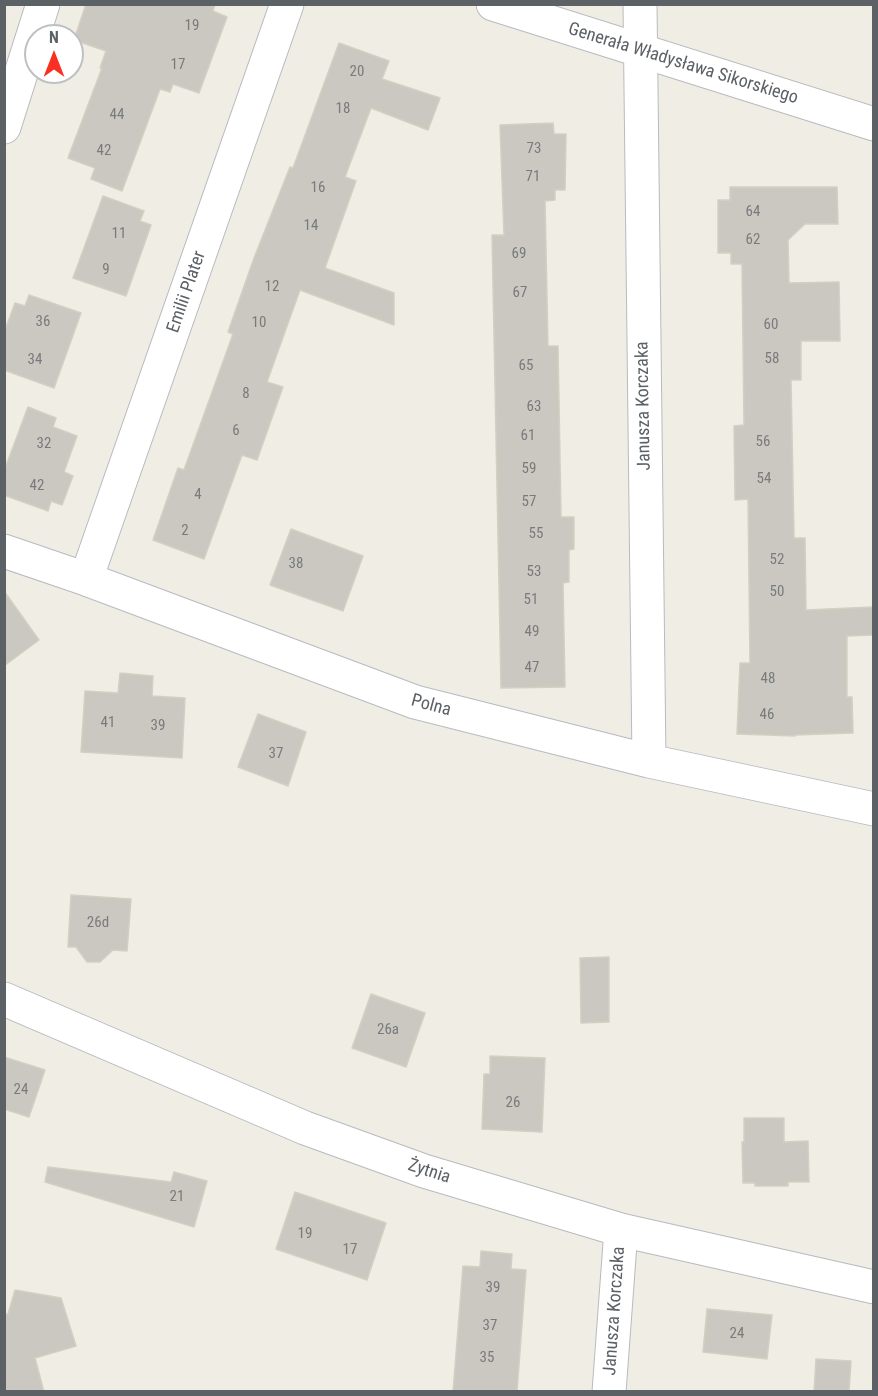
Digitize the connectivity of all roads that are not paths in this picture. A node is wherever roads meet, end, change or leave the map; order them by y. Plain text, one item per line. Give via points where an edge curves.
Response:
1 (43, 4) edge
2 (287, 4) edge
3 (493, 4) edge
4 (640, 4) edge
5 (640, 51) junction
6 (873, 124) edge
7 (4, 127) edge
8 (4, 551) edge
9 (86, 579) junction
10 (649, 761) junction
11 (873, 809) edge
12 (4, 999) edge
13 (621, 1230) junction
14 (873, 1287) edge
15 (609, 1392) edge

1 - 7 street
2 - 9 street, Emilii Plater
3 - 5 street, Generała Władysława Sikorskiego
4 - 5 street, Janusza Korczaka
5 - 6 street, Generała Władysława Sikorskiego
5 - 10 street, Janusza Korczaka
8 - 9 street, Polna
9 - 10 street, Polna via 415,702
10 - 11 street, Polna
12 - 13 street, Żytnia via 304,1128 424,1171
13 - 14 street, Żytnia
13 - 15 street, Janusza Korczaka

